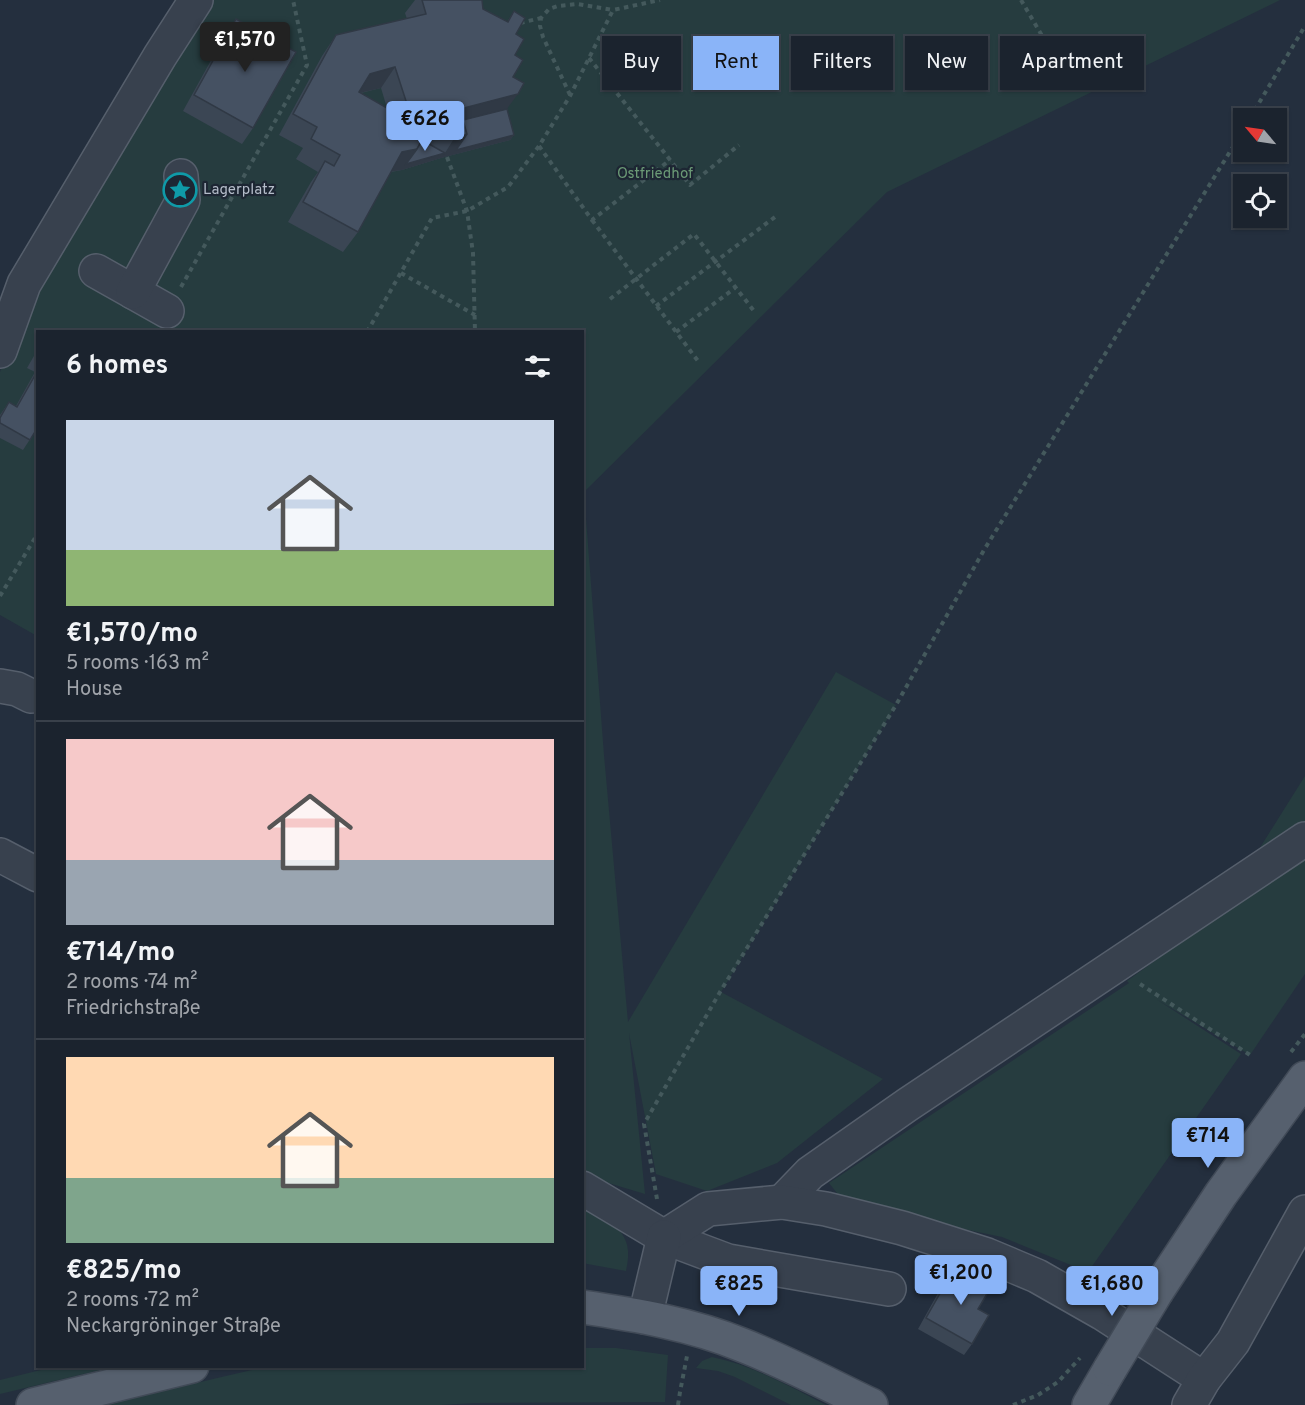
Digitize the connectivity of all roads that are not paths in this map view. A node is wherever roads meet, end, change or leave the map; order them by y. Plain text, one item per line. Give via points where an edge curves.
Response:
1 (196, 0) edge
2 (181, 176) dead end
3 (96, 271) dead end
4 (133, 292) junction
5 (167, 311) road end
6 (0, 351) edge
7 (0, 687) edge
8 (31, 696) dead end
9 (1305, 839) edge
10 (0, 855) edge
11 (36, 874) edge
12 (1305, 1078) edge
13 (584, 1189) edge
14 (782, 1202) junction
15 (1305, 1212) edge
16 (664, 1237) junction
17 (889, 1289) dead end
18 (584, 1307) edge
19 (645, 1317) junction
20 (184, 1368) edge
21 (1095, 1380) edge
22 (1197, 1392) edge
23 (33, 1405) edge
24 (871, 1405) edge
25 (1065, 1405) edge

1 - 6 street via 24,284
2 - 4 street via 183,200
3 - 4 street
4 - 5 street
7 - 8 street
9 - 14 street via 810,1173
10 - 11 street
12 - 21 main road, bridge
13 - 16 street
14 - 16 street via 708,1209
14 - 22 street via 902,1228 1037,1276 1102,1313
15 - 22 street via 1233,1342
16 - 17 street via 728,1261
16 - 19 street
18 - 19 main road
19 - 24 main road via 742,1345
20 - 23 main road
21 - 25 main road

